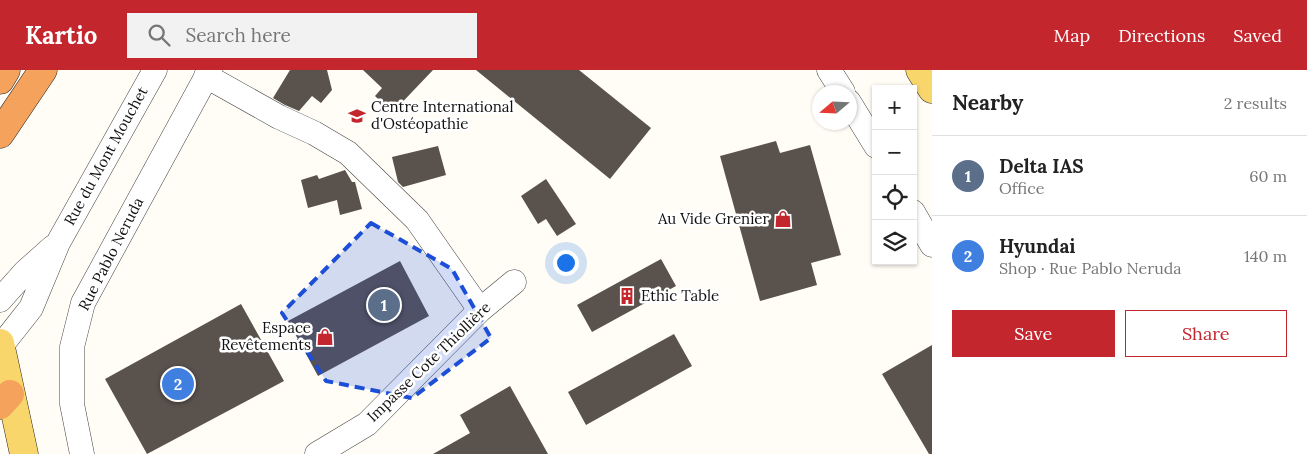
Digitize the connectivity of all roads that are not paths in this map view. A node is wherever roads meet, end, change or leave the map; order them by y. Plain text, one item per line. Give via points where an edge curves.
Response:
1 (6, 70) edge
2 (43, 70) edge
3 (155, 70) edge
4 (829, 70) edge
5 (920, 70) edge
6 (208, 73) edge
7 (0, 80) edge
8 (839, 85) edge
9 (932, 89) edge
10 (857, 114) edge
11 (0, 134) edge
12 (872, 139) edge
13 (917, 219) edge
14 (58, 242) junction
15 (932, 245) edge
16 (514, 282) dead end
17 (0, 300) edge
18 (480, 310) junction
19 (0, 345) edge
20 (5, 399) edge
21 (24, 454) edge
22 (82, 454) edge
23 (316, 454) edge

1 - 7 highway
2 - 11 highway
3 - 14 street, Rue du Mont Mouchet
4 - 8 street
5 - 9 main road
6 - 18 street via 279,117 314,132 348,153 418,220
6 - 22 street, Rue Pablo Neruda via 83,303 72,347 72,404
10 - 12 street
13 - 15 street
14 - 17 street, Rue du Mont Mouchet
14 - 19 street, Rue du Mont Mouchet via 31,308
16 - 18 street, Impasse Cote Thiollière
18 - 23 street, Impasse Cote Thiollière via 367,424
19 - 20 main road
20 - 21 main road

